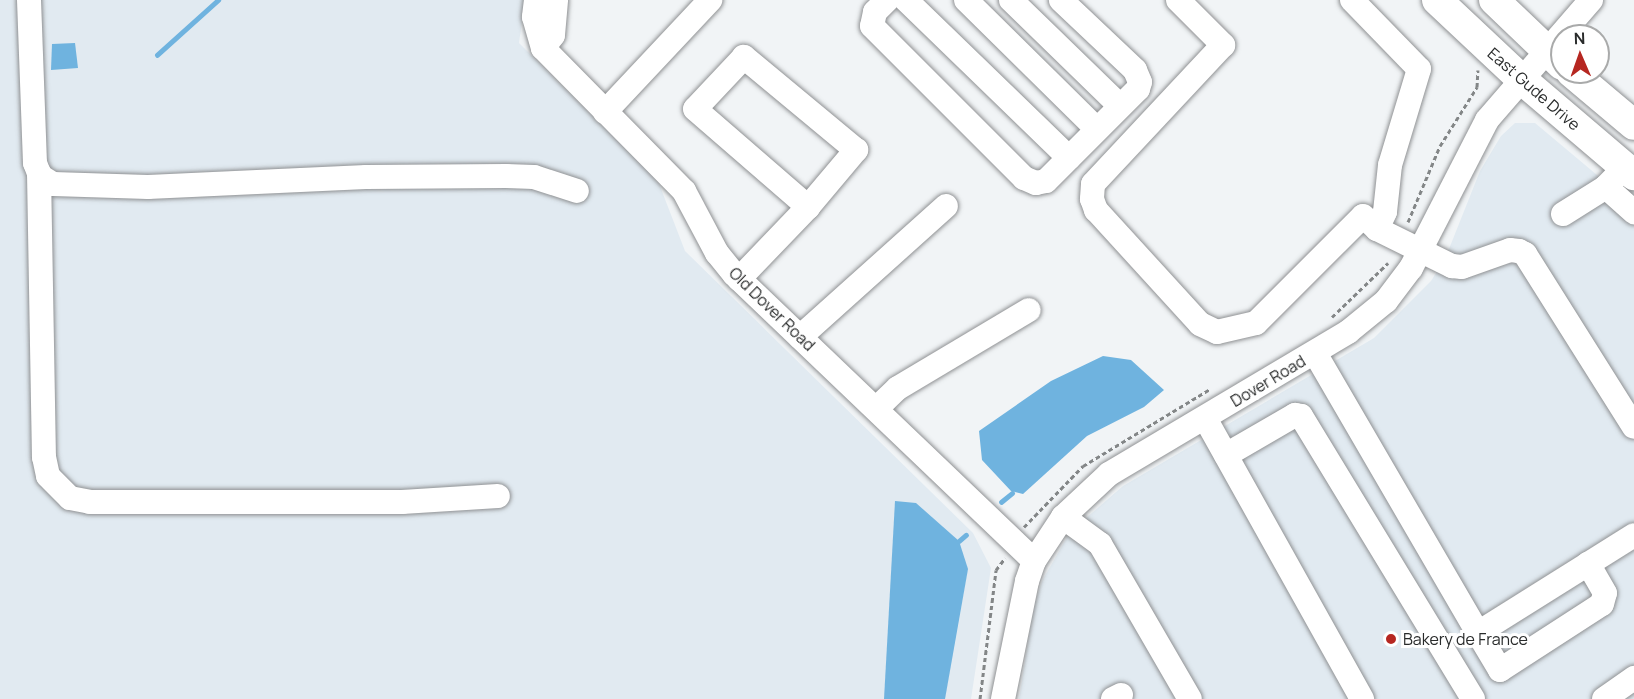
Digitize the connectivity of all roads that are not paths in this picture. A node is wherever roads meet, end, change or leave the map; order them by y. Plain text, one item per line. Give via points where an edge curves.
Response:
1 (29, 0) edge
2 (536, 0) edge
3 (556, 0) edge
4 (710, 0) edge
5 (887, 0) edge
6 (906, 0) edge
7 (966, 0) edge
8 (1011, 0) edge
9 (1061, 0) edge
10 (1178, 0) edge
11 (1352, 0) edge
12 (1437, 0) edge
13 (1494, 0) edge
14 (1591, 0) edge
15 (1576, 24) edge
16 (543, 48) junction
17 (1550, 54) edge
18 (1550, 60) edge
19 (1520, 78) junction
20 (1585, 84) edge
21 (1120, 106) junction
22 (605, 112) junction
23 (1634, 125) edge
24 (1097, 129) junction
25 (1069, 158) junction
26 (39, 173) junction
27 (1622, 176) edge
28 (577, 191) dead end
29 (946, 206) dead end
30 (808, 207) junction
31 (1634, 212) edge
32 (1563, 214) dead end
33 (1377, 229) junction
34 (1410, 246) junction
35 (739, 279) junction
36 (1029, 310) dead end
37 (800, 337) junction
38 (1315, 353) junction
39 (876, 409) junction
40 (1204, 418) junction
41 (1634, 427) edge
42 (1226, 455) junction
43 (498, 496) dead end
44 (1063, 517) junction
45 (1634, 535) edge
46 (1034, 561) junction
47 (1588, 564) junction
48 (1478, 633) junction
49 (1634, 678) edge
50 (1003, 699) edge
51 (1190, 699) edge
52 (1362, 699) edge
53 (1473, 699) edge
54 (1604, 699) edge

1 - 26 street via 35,163
2 - 16 street, Old Dover Road via 534,17
3 - 16 street via 553,35
4 - 22 street
5 - 25 street via 875,12 872,26 1024,178 1036,183 1046,181
6 - 25 street
7 - 24 street
8 - 21 street
9 - 21 street via 1138,75 1138,89
10 - 33 street via 1223,45 1093,184 1096,210 1200,324 1217,332 1256,323 1363,216
11 - 33 street via 1419,69 1390,165 1385,212
12 - 19 main road, East Gude Drive
13 - 17 main road
14 - 15 street, Dover Road
16 - 22 street, Old Dover Road
18 - 19 street, Dover Road
19 - 27 main road, East Gude Drive
19 - 34 street, Dover Road via 1474,142
20 - 23 main road
21 - 24 street
22 - 35 street, Old Dover Road via 684,190 717,253
24 - 25 street
26 - 28 street via 53,184 148,187 366,177 506,176 534,177
26 - 43 street via 44,457 48,476 70,498 90,502 402,502
27 - 31 street
27 - 32 street
29 - 37 street
30 - 30 street via 856,150 744,57 695,109
30 - 35 street
33 - 34 street
34 - 38 street, Dover Road via 1400,284 1370,316
34 - 41 street via 1462,267 1510,250 1525,254
35 - 37 street, Old Dover Road
36 - 39 street via 898,388
37 - 39 street, Old Dover Road
38 - 40 street, Dover Road
38 - 48 street
39 - 46 street, Old Dover Road
40 - 42 street
40 - 44 street, Dover Road via 1109,474
42 - 52 street
42 - 53 street via 1295,414 1301,416
44 - 46 street, Dover Road
44 - 51 street via 1100,544
45 - 47 street
46 - 50 street, Dover Road via 1020,601
47 - 48 street
47 - 48 street via 1605,593 1602,603 1500,670
49 - 54 street

